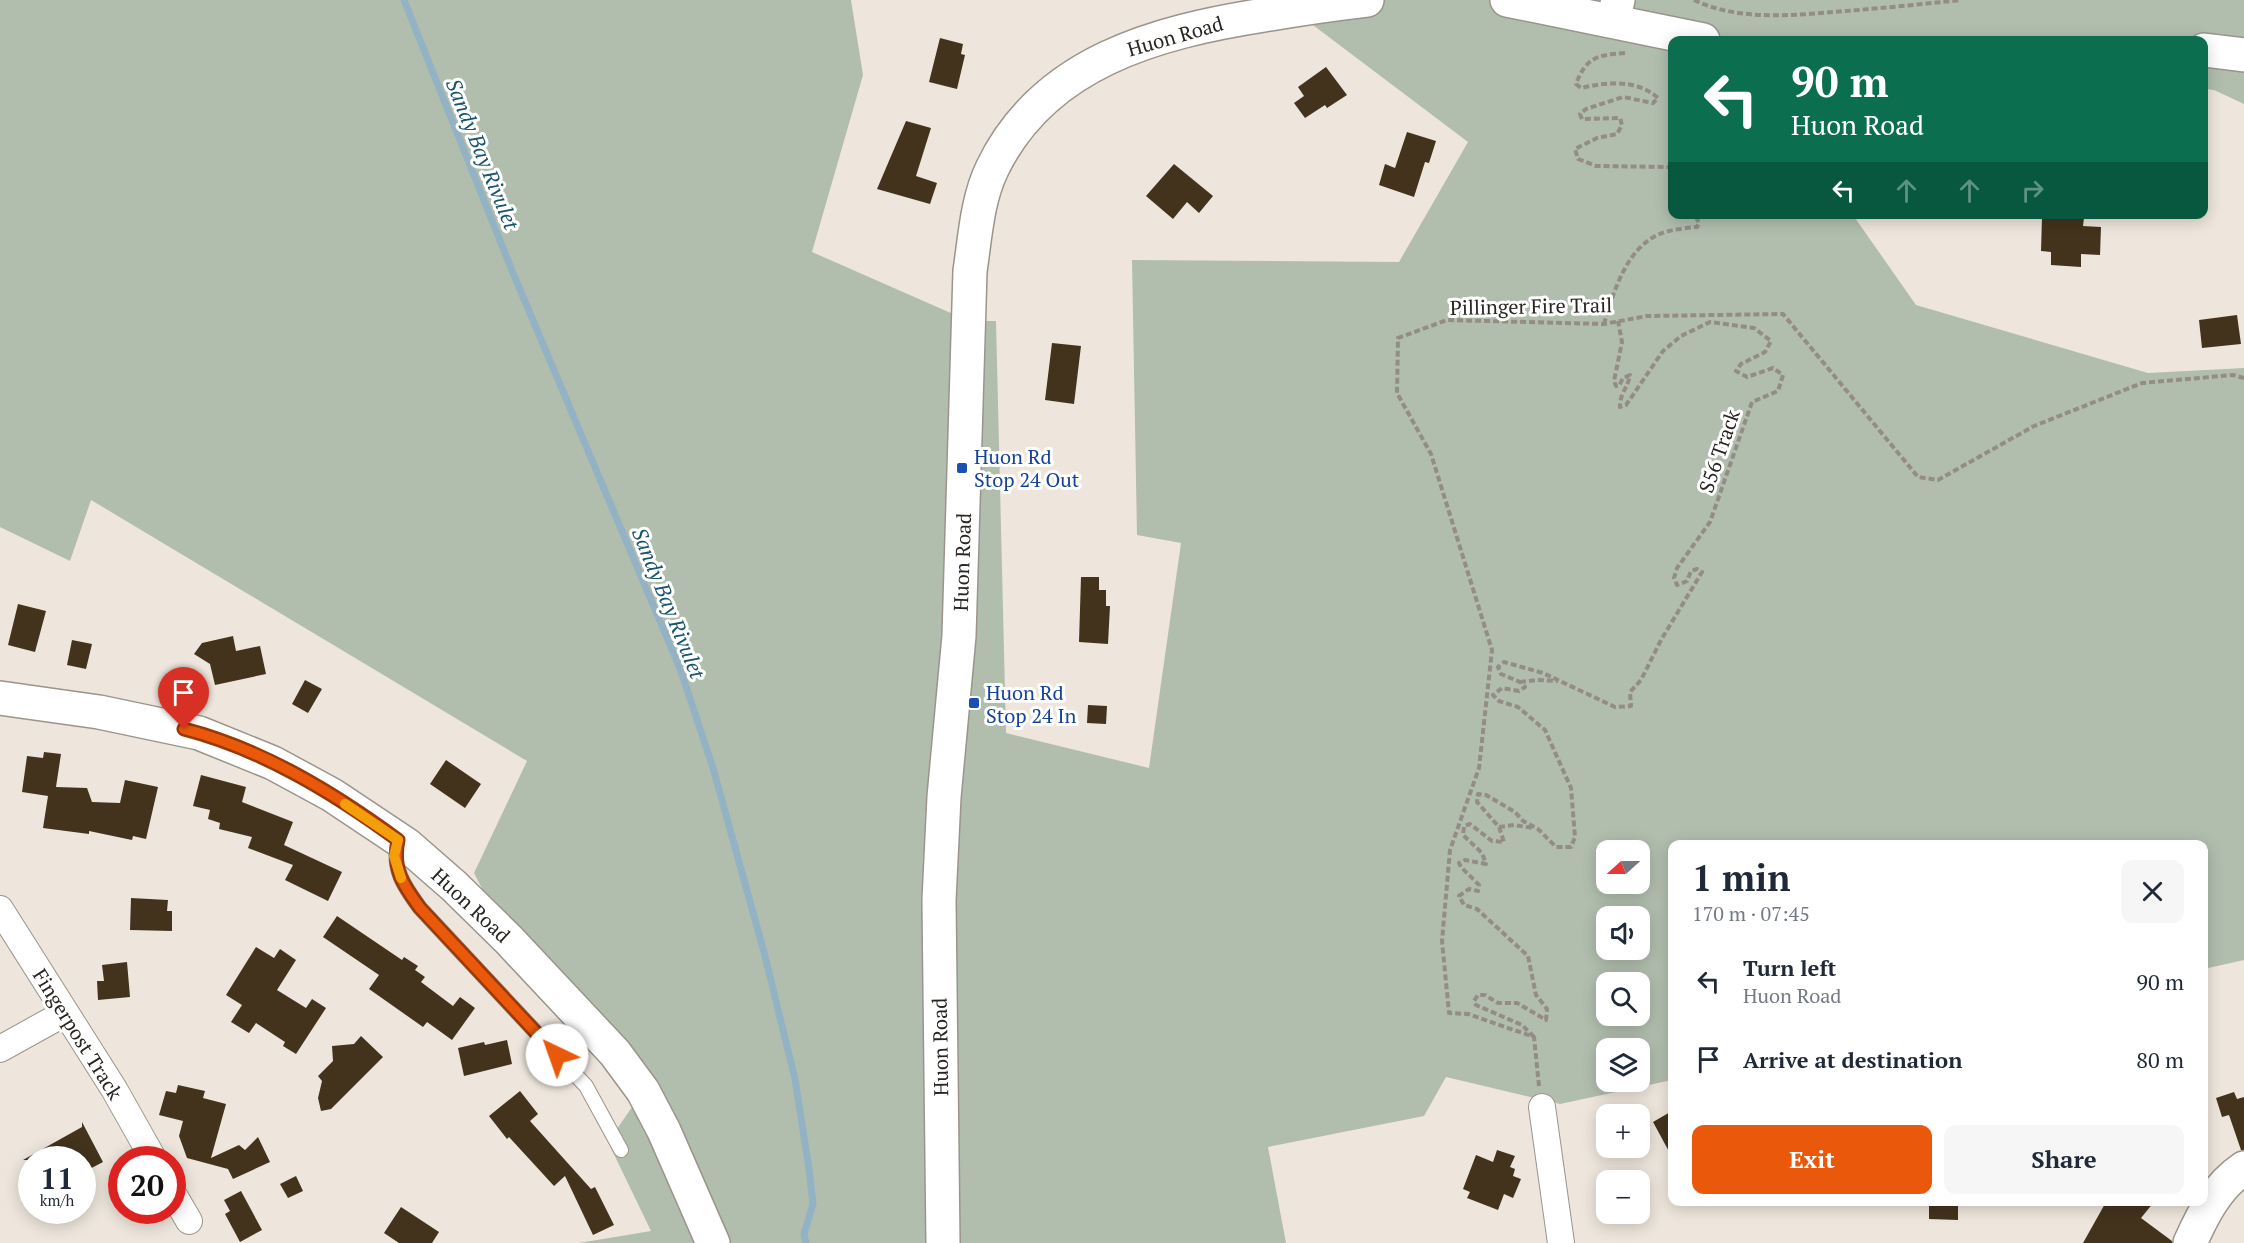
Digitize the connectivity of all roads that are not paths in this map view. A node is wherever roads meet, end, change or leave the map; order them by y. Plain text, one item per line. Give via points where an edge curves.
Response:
1 (1367, 0) edge
2 (1507, 0) edge
3 (1615, 10) edge
4 (1691, 36) edge
5 (2208, 50) edge
6 (2244, 55) edge
7 (0, 698) edge
8 (398, 840) junction
9 (0, 909) edge
10 (65, 1013) junction
11 (0, 1049) edge
12 (1542, 1107) road end
13 (146, 1146) edge
14 (621, 1150) dead end
15 (2244, 1168) edge
16 (186, 1216) edge
17 (189, 1221) dead end
18 (713, 1243) edge
19 (943, 1243) edge
20 (1561, 1243) edge
21 (2190, 1243) edge

1 - 19 main road, Huon Road via 1229,20 1145,41 1115,54 1052,92 1015,131 992,170 979,213 970,271 959,636 939,900
2 - 3 main road
3 - 4 main road
5 - 6 main road
7 - 8 main road, Huon Road via 99,712 199,733 273,763 332,795
8 - 14 lane, Huon Road via 394,856 406,888 420,908 586,1086
8 - 18 main road, Huon Road via 454,886 615,1053 643,1091 664,1131
9 - 10 street, Fingerpost Track
10 - 11 street
10 - 13 street, Fingerpost Track
12 - 20 street
15 - 21 main road via 2219,1190
16 - 17 street

